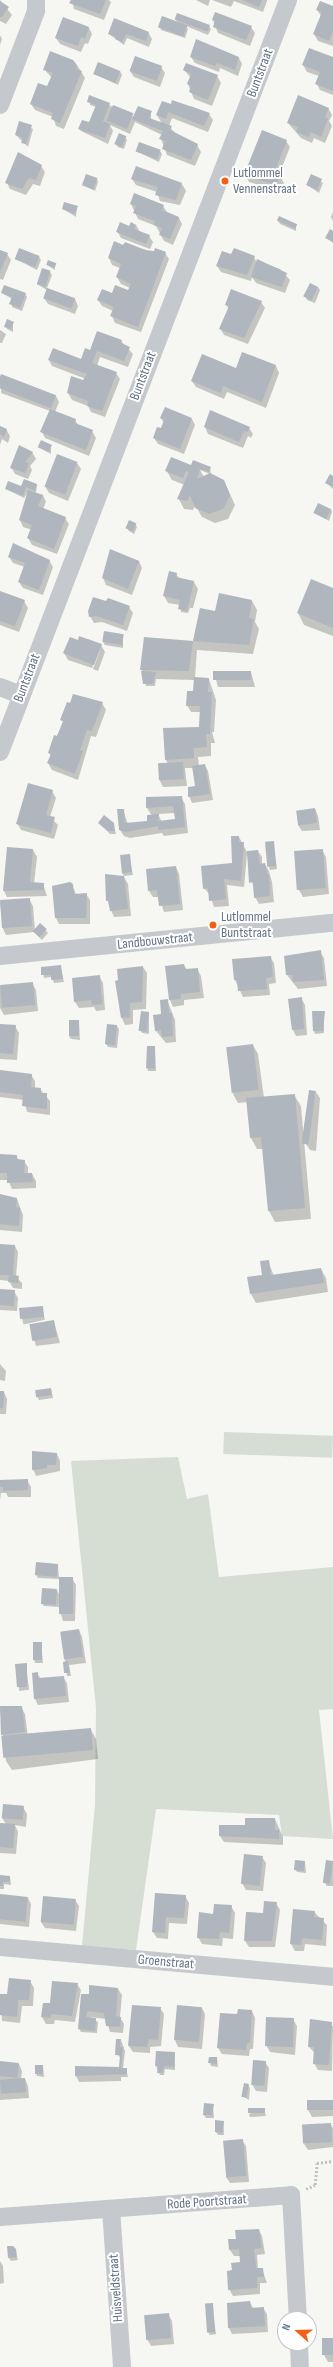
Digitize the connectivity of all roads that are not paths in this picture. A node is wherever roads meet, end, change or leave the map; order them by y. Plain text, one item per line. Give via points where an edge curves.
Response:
1 (36, 0) edge
2 (288, 0) edge
3 (0, 105) edge
4 (0, 687) edge
5 (21, 695) junction
6 (0, 752) edge
7 (333, 923) edge
8 (0, 956) edge
9 (0, 1947) edge
10 (333, 1977) edge
11 (111, 2209) junction
12 (0, 2217) edge
13 (297, 2311) edge
14 (299, 2351) edge
15 (122, 2367) edge
16 (300, 2367) edge

1 - 3 street via 36,11
2 - 5 street, Buntstraat
4 - 5 street
5 - 6 street, Buntstraat
7 - 8 street, Landbouwstraat
9 - 10 street, Groenstraat
11 - 12 street, Rode Poortstraat
11 - 13 street, Rode Poortstraat via 290,2195
11 - 15 street, Huisveldstraat
14 - 16 street

